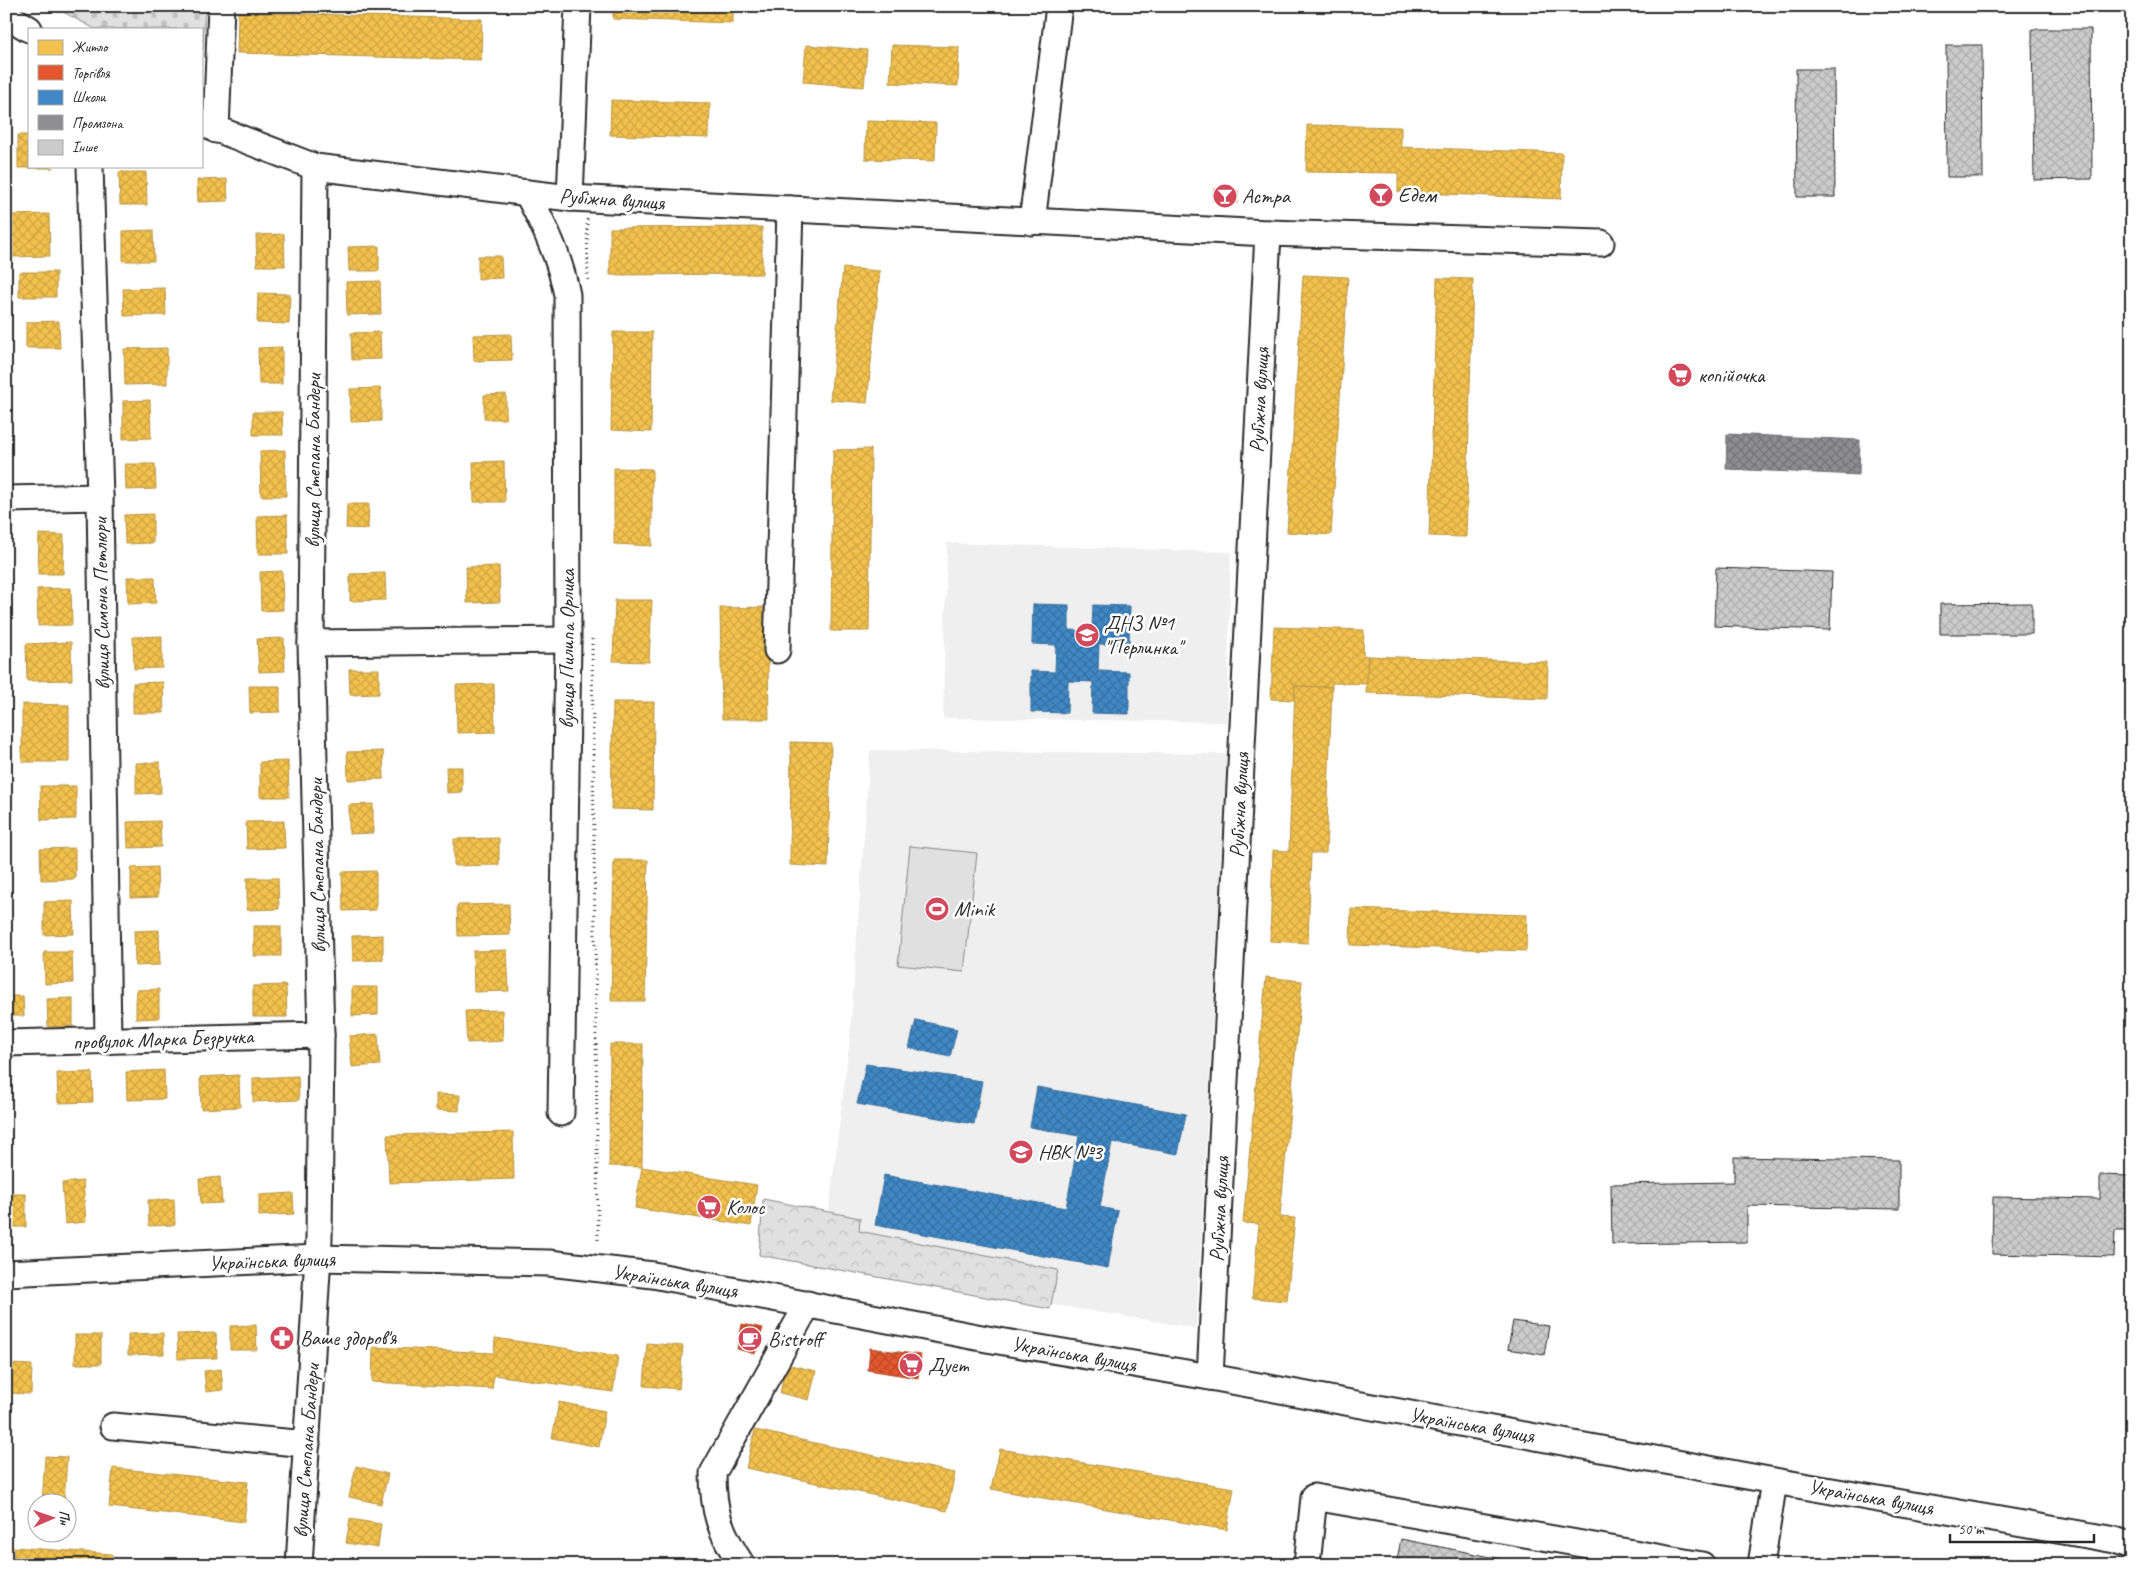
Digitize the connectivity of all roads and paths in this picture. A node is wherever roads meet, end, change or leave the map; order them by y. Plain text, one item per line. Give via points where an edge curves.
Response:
1 (221, 6) edge
2 (578, 6) edge
3 (1059, 6) edge
4 (6, 15) edge
5 (28, 28) edge
6 (209, 126) edge
7 (90, 168) edge
8 (315, 168) junction
9 (527, 193) junction
10 (579, 198) junction
11 (790, 210) junction
12 (1032, 222) junction
13 (1268, 233) junction
14 (1601, 243) dead end
15 (588, 288) dead end
16 (100, 497) junction
17 (6, 499) edge
18 (592, 636) dead end
19 (568, 640) junction
20 (311, 643) junction
21 (778, 650) dead end
22 (321, 1034) junction
23 (108, 1041) junction
24 (6, 1043) edge
25 (561, 1114) dead end
26 (598, 1241) dead end
27 (318, 1258) junction
28 (6, 1273) edge
29 (808, 1304) junction
30 (1210, 1377) junction
31 (113, 1426) dead end
32 (307, 1444) junction
33 (1774, 1481) junction
34 (2132, 1546) edge
35 (299, 1565) edge
36 (742, 1565) edge
37 (1307, 1565) edge
38 (1702, 1565) edge
39 (1761, 1565) edge

1 - 6 street
2 - 10 street
3 - 12 street
4 - 5 street
6 - 8 street, Рубіжна вулиця
7 - 16 street, вулиця Симона Петлюри
8 - 9 street, Рубіжна вулиця
8 - 20 street, вулиця Степана Бандери
9 - 10 street, Рубіжна вулиця
9 - 19 street, вулиця Пилипа Орлика via 549,235 567,295
10 - 11 street, Рубіжна вулиця
10 - 15 path
11 - 12 street, Рубіжна вулиця
11 - 21 street
12 - 13 street, Рубіжна вулиця
13 - 14 street, Рубіжна вулиця
13 - 30 street, Рубіжна вулиця
16 - 17 street
16 - 23 street, вулиця Симона Петлюри
18 - 26 path
19 - 20 street
19 - 25 street, вулиця Пилипа Орлика
20 - 22 street, вулиця Степана Бандери
22 - 23 street, провулок Марка Безручка
22 - 27 street, вулиця Степана Бандери
23 - 24 street, провулок Марка Безручка
27 - 28 street, Українська вулиця
27 - 29 street, Українська вулиця via 549,1263 653,1275
27 - 32 street, вулиця Степана Бандери
29 - 30 street, Українська вулиця
29 - 36 street via 713,1473 713,1503 727,1543
30 - 33 street, Українська вулиця
31 - 32 street
32 - 35 street, вулиця Степана Бандери
33 - 34 street, Українська вулиця via 2115,1540
33 - 39 street
37 - 38 street via 1314,1497

